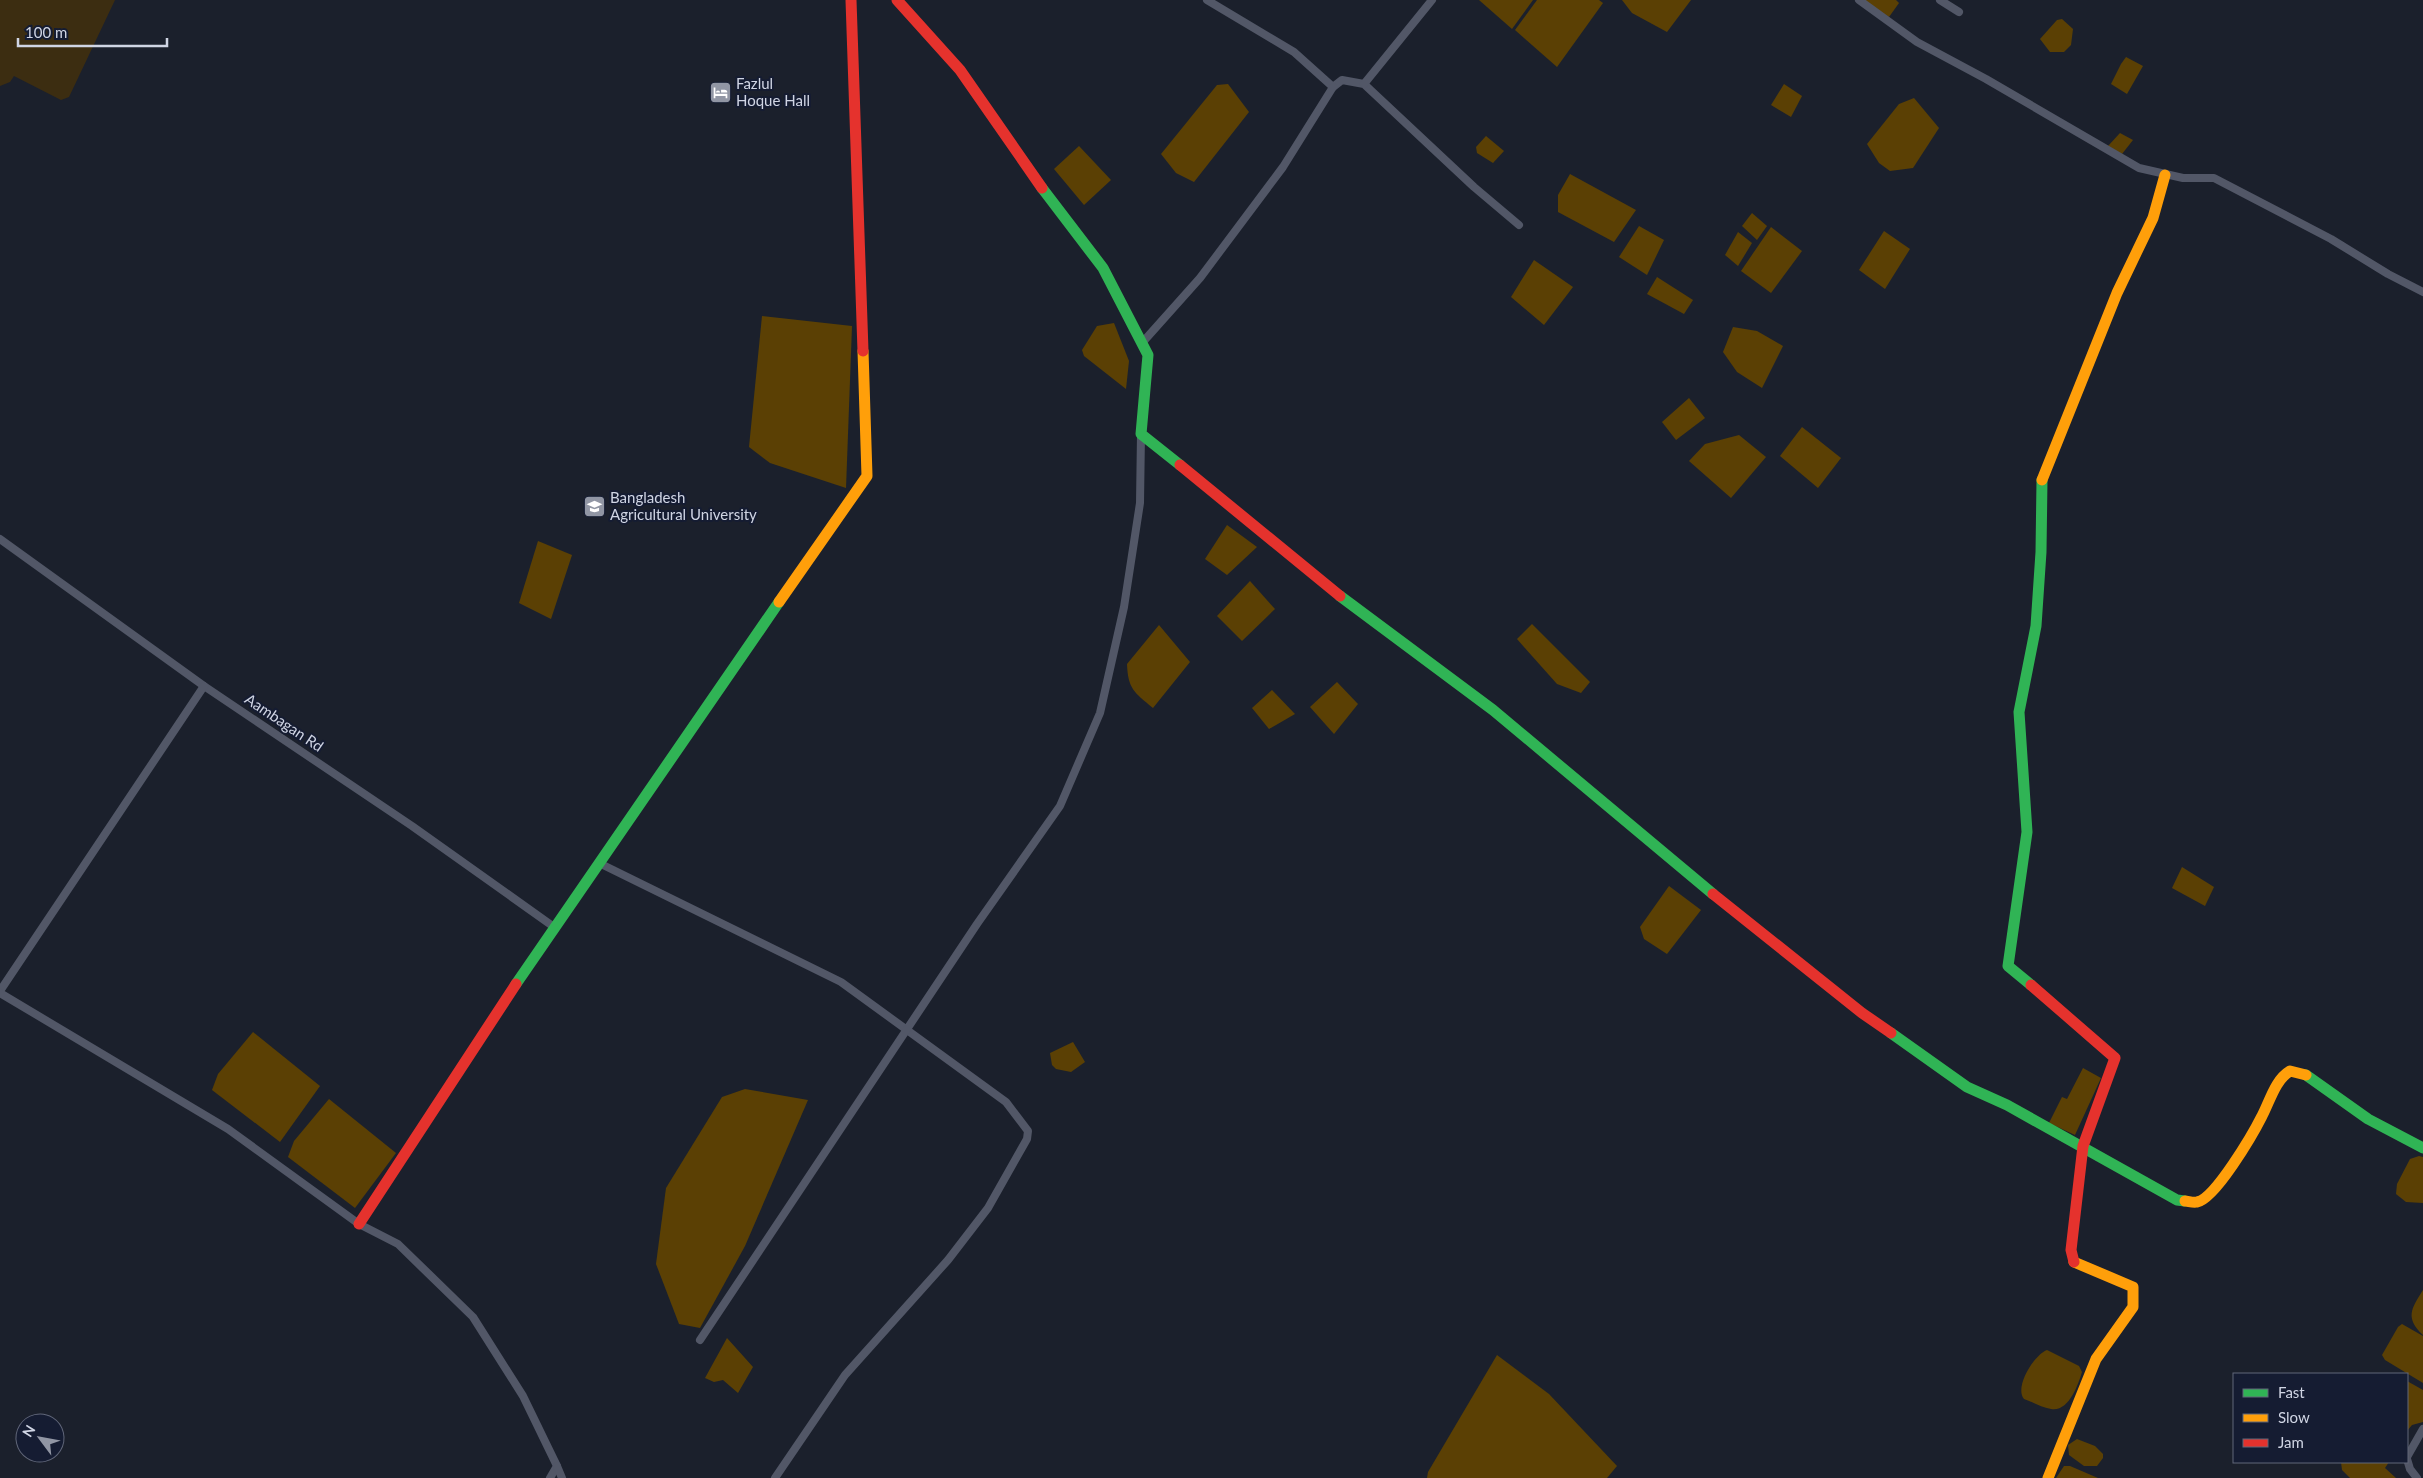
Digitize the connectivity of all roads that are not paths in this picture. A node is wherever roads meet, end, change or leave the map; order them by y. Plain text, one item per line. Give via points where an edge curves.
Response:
1 (851, 0) edge
2 (897, 0) edge
3 (1207, 0) edge
4 (1432, 0) edge
5 (1859, 0) edge
6 (1940, 0) edge
7 (1959, 12) dead end
8 (1364, 84) junction
9 (1333, 87) junction
10 (2165, 175) junction
11 (1519, 225) dead end
12 (2423, 292) edge
13 (1142, 343) junction
14 (1141, 434) junction
15 (0, 538) edge
16 (204, 686) junction
17 (599, 863) junction
18 (554, 927) junction
19 (0, 992) edge
20 (906, 1031) junction
21 (2083, 1146) junction
22 (2423, 1148) edge
23 (359, 1224) junction
24 (700, 1340) dead end
25 (2423, 1429) edge
26 (2408, 1456) edge
27 (2408, 1462) edge
28 (557, 1466) junction
29 (550, 1478) edge
30 (562, 1478) edge
31 (775, 1478) edge
32 (2048, 1478) edge
33 (2417, 1478) edge

1 - 17 street via 867,476
2 - 13 street via 960,70 1035,179 1103,268
3 - 9 street via 1294,52
4 - 8 street
5 - 10 street via 1917,42 2139,168
6 - 7 street
8 - 9 street via 1342,80
8 - 11 street
9 - 13 street via 1283,167 1200,278
10 - 12 street via 2214,178
10 - 21 street via 2153,218 2117,293 2042,478 2036,626 2019,712 2027,832 2008,966 2115,1058
13 - 14 street via 1148,355
14 - 20 street via 1140,503 1124,607 1100,713 1060,806
14 - 21 street via 1352,606 1493,710 1686,872 1862,1013 1967,1087
15 - 16 street, Aambagan Rd
16 - 18 street, Aambagan Rd via 412,826
16 - 19 street
17 - 18 street
17 - 20 street via 841,982
18 - 23 street
19 - 23 street via 228,1129
20 - 24 street
20 - 31 street via 1006,1102 1024,1123 1028,1131 1027,1140 988,1208 948,1260 845,1375
21 - 22 street via 2177,1200 2197,1202 2208,1196 2229,1170 2282,1076 2297,1071 2368,1119
21 - 32 street via 2071,1250 2074,1264 2133,1287 2133,1308 2096,1359
23 - 28 street via 398,1244 473,1317 523,1396
25 - 26 street
27 - 33 street
28 - 29 street
28 - 30 street

